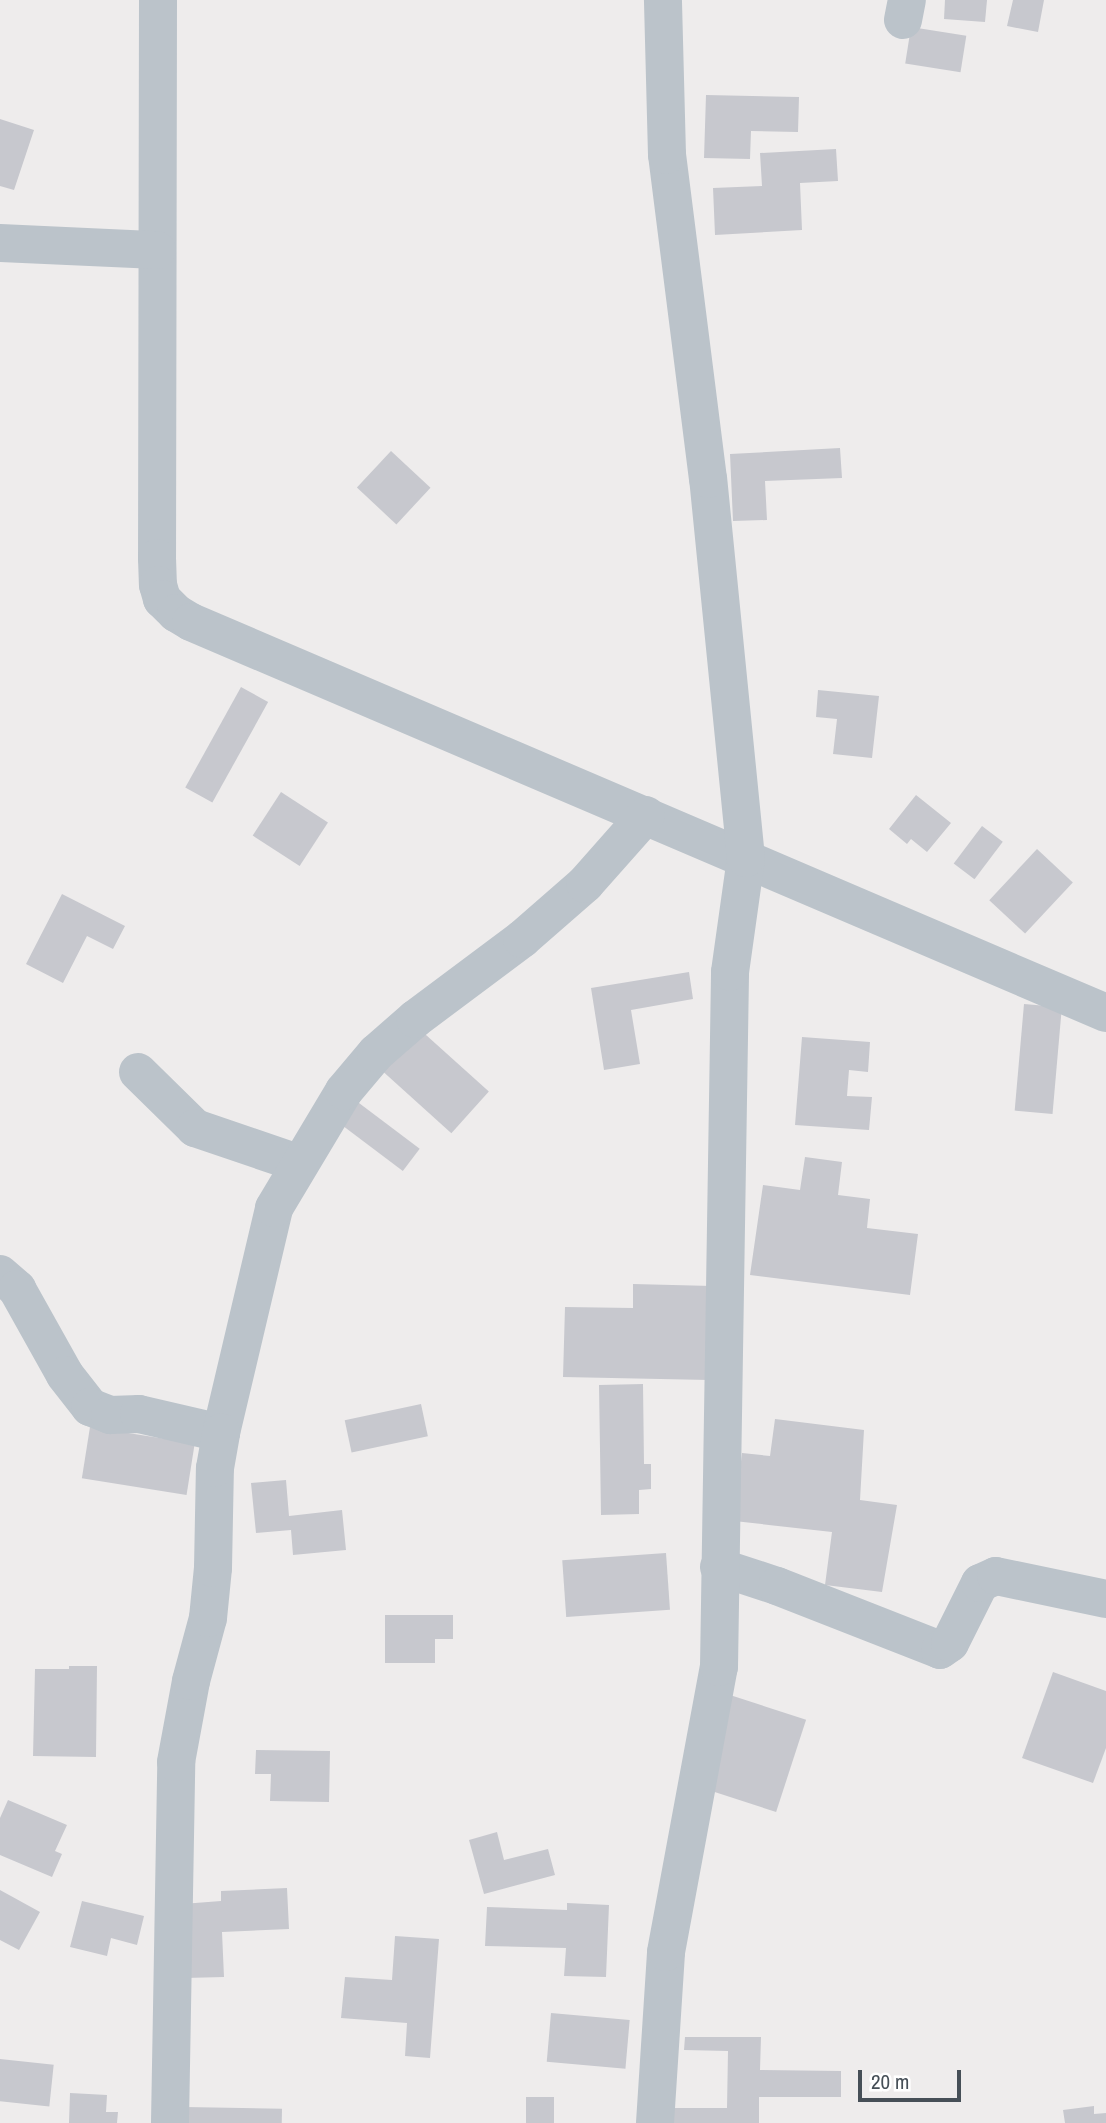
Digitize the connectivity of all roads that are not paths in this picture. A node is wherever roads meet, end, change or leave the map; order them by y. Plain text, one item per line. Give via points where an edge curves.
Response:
1 (158, 0) edge
2 (663, 0) edge
3 (0, 243) edge
4 (157, 250) junction
5 (646, 815) junction
6 (746, 858) junction
7 (1106, 1013) edge
8 (138, 1072) dead end
9 (298, 1163) junction
10 (0, 1274) edge
11 (221, 1433) junction
12 (719, 1567) junction
13 (1106, 1599) edge
14 (170, 2123) edge
15 (655, 2123) edge

1 - 4 street
2 - 6 street via 667,155 708,479
3 - 4 street
4 - 5 street via 158,585 162,599 191,622
5 - 6 street
5 - 9 street via 585,884 376,1053 344,1091
6 - 7 street
6 - 12 street via 730,972
8 - 9 street via 195,1128
9 - 11 street via 274,1208
10 - 11 street via 17,1289 65,1375 90,1407 110,1415 139,1414
11 - 14 street via 215,1468 208,1618 176,1762
12 - 13 street via 940,1650 950,1643 980,1583 996,1576
12 - 15 street via 719,1667 666,1952

